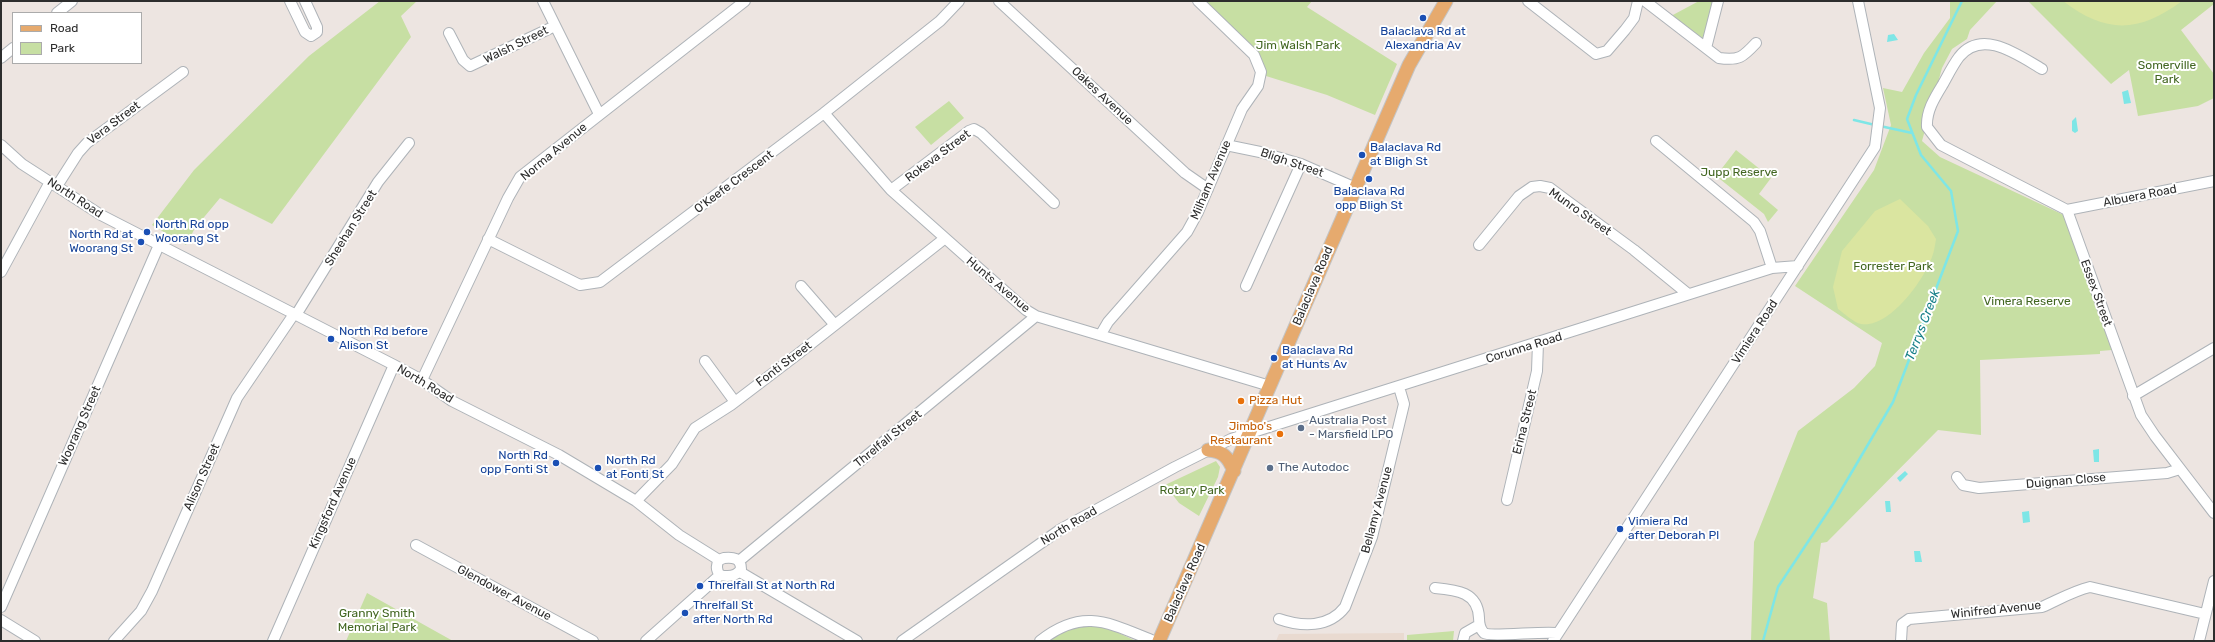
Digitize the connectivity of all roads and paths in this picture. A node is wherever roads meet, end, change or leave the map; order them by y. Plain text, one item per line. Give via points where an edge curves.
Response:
1 (72, 1) edge
2 (290, 1) edge
3 (305, 1) edge
4 (543, 1) edge
5 (745, 1) edge
6 (959, 1) edge
7 (999, 1) edge
8 (1198, 1) edge
9 (1446, 1) edge
10 (1528, 1) edge
11 (1638, 1) edge
12 (1645, 1) edge
13 (1718, 1) edge
14 (1860, 1) edge
15 (58, 12) edge
16 (555, 26) junction
17 (449, 33) dead end
18 (1756, 43) dead end
19 (1706, 48) junction
20 (12, 49) edge
21 (1, 58) edge
22 (2042, 69) dead end
23 (183, 72) dead end
24 (599, 114) junction
25 (824, 114) junction
26 (1656, 141) dead end
27 (409, 143) dead end
28 (1, 145) edge
29 (1226, 145) junction
30 (1301, 164) junction
31 (2214, 181) edge
32 (53, 184) junction
33 (1208, 188) junction
34 (1356, 188) junction
35 (891, 190) junction
36 (1054, 203) dead end
37 (2066, 210) junction
38 (944, 238) junction
39 (488, 239) junction
40 (159, 245) junction
41 (1479, 245) dead end
42 (1798, 266) junction
43 (1772, 268) junction
44 (1, 272) edge
45 (802, 286) dead end
46 (1246, 286) dead end
47 (1688, 294) junction
48 (295, 314) junction
49 (1036, 316) junction
50 (835, 325) junction
51 (1101, 334) junction
52 (1538, 343) junction
53 (2214, 348) edge
54 (705, 361) dead end
55 (394, 365) junction
56 (422, 380) junction
57 (1270, 386) junction
58 (1399, 387) junction
59 (2133, 396) junction
60 (735, 402) junction
61 (1250, 433) junction
62 (1208, 450) junction
63 (2180, 469) junction
64 (1234, 470) junction
65 (1957, 477) dead end
66 (1507, 500) dead end
67 (636, 501) junction
68 (2214, 512) edge
69 (416, 544) dead end
70 (718, 560) junction
71 (739, 561) junction
72 (740, 572) junction
73 (720, 575) junction
74 (2214, 582) edge
75 (1435, 588) dead end
76 (1, 607) edge
77 (2205, 614) junction
78 (1279, 619) dead end
79 (1, 620) edge
80 (1479, 625) junction
81 (1555, 637) edge
82 (35, 641) edge
83 (114, 641) edge
84 (273, 641) edge
85 (593, 641) edge
86 (646, 641) edge
87 (857, 641) edge
88 (902, 641) edge
89 (1040, 641) edge
90 (1154, 641) edge
91 (1160, 641) edge
92 (1463, 641) edge
93 (1901, 641) edge
94 (2199, 641) edge

1 - 15 street
2 - 3 street via 305,32 311,36 317,32 318,27
4 - 16 street
5 - 24 street, Norma Avenue
6 - 25 street, O'Keefe Crescent via 940,21
7 - 33 street, Oakes Avenue via 1185,173
8 - 29 street, Milham Avenue via 1254,56 1261,72 1258,86 1242,109
9 - 34 main road, Balaclava Road via 1409,65
10 - 11 street via 1596,54 1607,51 1625,30 1634,18
12 - 19 street
13 - 19 street
14 - 42 street, Vimiera Road via 1880,116 1875,147
16 - 17 street, Walsh Street via 470,66 463,60
16 - 24 street
18 - 19 street via 1734,60 1719,58
20 - 21 street
22 - 37 street via 1999,46 1977,44 1959,57 1936,96 1929,112 1927,127 1941,145
23 - 32 street, Vera Street via 87,143
24 - 39 street, Norma Avenue via 520,177
25 - 35 street, Hunts Avenue
25 - 39 street, O'Keefe Crescent via 600,282 580,284
26 - 43 street via 1754,222 1760,231
27 - 48 street, Sheehan Street via 378,182
28 - 32 street, North Road via 17,160
29 - 30 street, Bligh Street
29 - 33 street, Milham Avenue
30 - 34 street, Bligh Street
30 - 46 street
31 - 37 street, Albuera Road
32 - 40 street, North Road via 101,215
32 - 44 street, Vera Street
33 - 51 street, Milham Avenue via 1187,232 1108,322
34 - 57 main road, Balaclava Road
35 - 36 street, Rokeva Street via 974,129
35 - 38 street, Hunts Avenue
37 - 59 street, Essex Street
38 - 49 street, Hunts Avenue
38 - 50 street, Fonti Street
39 - 56 street, Norma Avenue
40 - 48 street, North Road
40 - 76 street, Woorang Street
41 - 47 street, Munro Street via 1520,196 1532,187 1550,188
42 - 43 street, Corunna Road
42 - 81 street, Vimiera Road
43 - 47 street, Corunna Road
45 - 50 street
47 - 52 street, Corunna Road
48 - 55 street, North Road
48 - 83 street, Alison Street via 236,398 152,591 141,611
49 - 51 street, Hunts Avenue
49 - 71 street, Threlfall Street
50 - 60 street, Fonti Street
51 - 57 street, Hunts Avenue
52 - 58 street, Corunna Road
52 - 66 street, Erina Street via 1537,371
53 - 59 street
54 - 60 street
55 - 56 street, North Road
55 - 84 street, Kingsford Avenue
56 - 67 street, North Road via 452,401 559,455
57 - 61 main road, Balaclava Road
58 - 61 street, Corunna Road
58 - 78 street, Bellamy Avenue via 1404,404 1372,537 1345,606 1338,616 1326,622 1310,625
59 - 63 street, Essex Street via 2148,426
60 - 67 street, Fonti Street via 695,428 672,464
61 - 62 street, North Road
61 - 64 main road, Balaclava Road
62 - 64 main road via 1225,455
62 - 88 street, North Road via 1061,529
63 - 65 street, Duignan Close via 2167,473 1979,488 1963,485
63 - 68 street, Essex Street
64 - 91 main road, Balaclava Road
67 - 70 street, North Road via 679,535
69 - 85 street, Glendower Avenue
70 - 71 street via 732,558
70 - 73 street via 717,569
71 - 72 street
72 - 73 street via 735,575
72 - 87 street
73 - 86 street
74 - 77 street
75 - 80 street via 1460,591 1474,599 1478,609
77 - 93 street, Winifred Avenue via 2090,587 2042,606 1914,618 1902,624
77 - 94 street
79 - 82 street
80 - 81 street via 1484,632 1492,636 1544,631
80 - 92 street via 1465,633
89 - 90 street via 1062,626 1093,620

